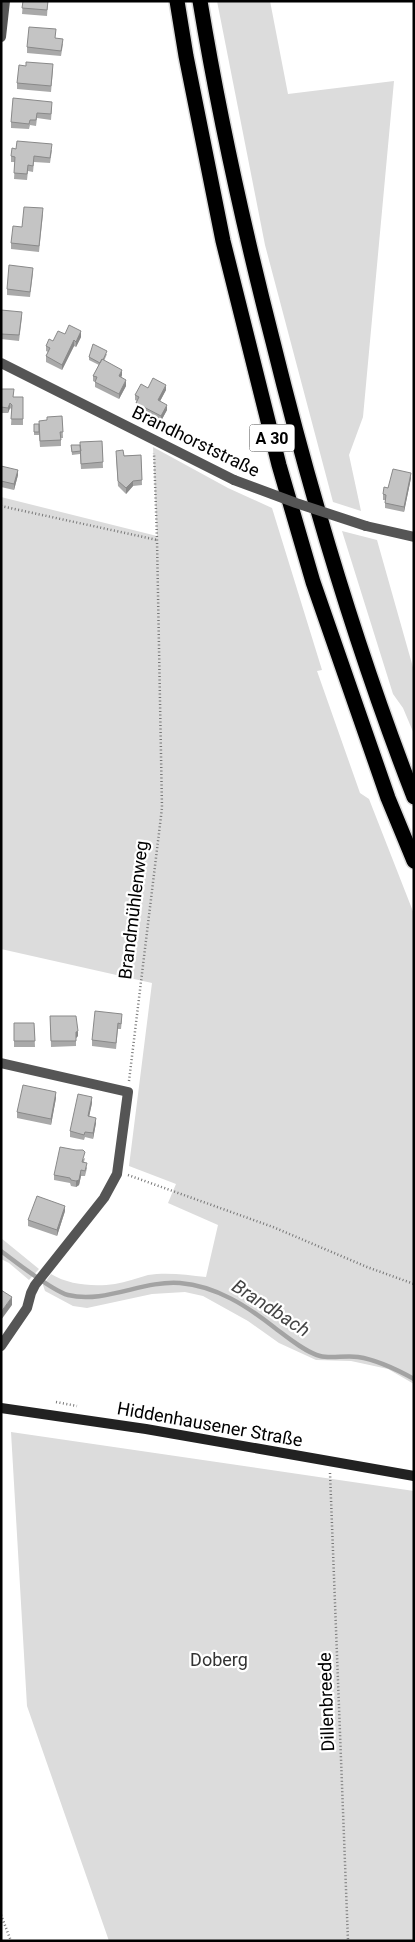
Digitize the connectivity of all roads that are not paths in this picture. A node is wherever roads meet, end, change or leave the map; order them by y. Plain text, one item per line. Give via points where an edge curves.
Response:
1 (5, 1) edge
2 (176, 1) edge
3 (200, 1) edge
4 (1, 37) edge
5 (1, 363) edge
6 (414, 537) edge
7 (414, 797) edge
8 (414, 861) edge
9 (1, 1063) edge
10 (1, 1346) edge
11 (1, 1408) edge
12 (414, 1476) edge

1 - 4 street
2 - 8 highway, A 30 via 224,240 279,465 313,582 388,798
3 - 7 highway, A 30 via 246,236 300,451 339,582
5 - 6 street, Brandhorststraße, bridge via 234,480 366,526
9 - 10 street via 128,1092 117,1174 104,1198 30,1293 27,1308
11 - 12 street, Hiddenhausener Straße via 146,1429

